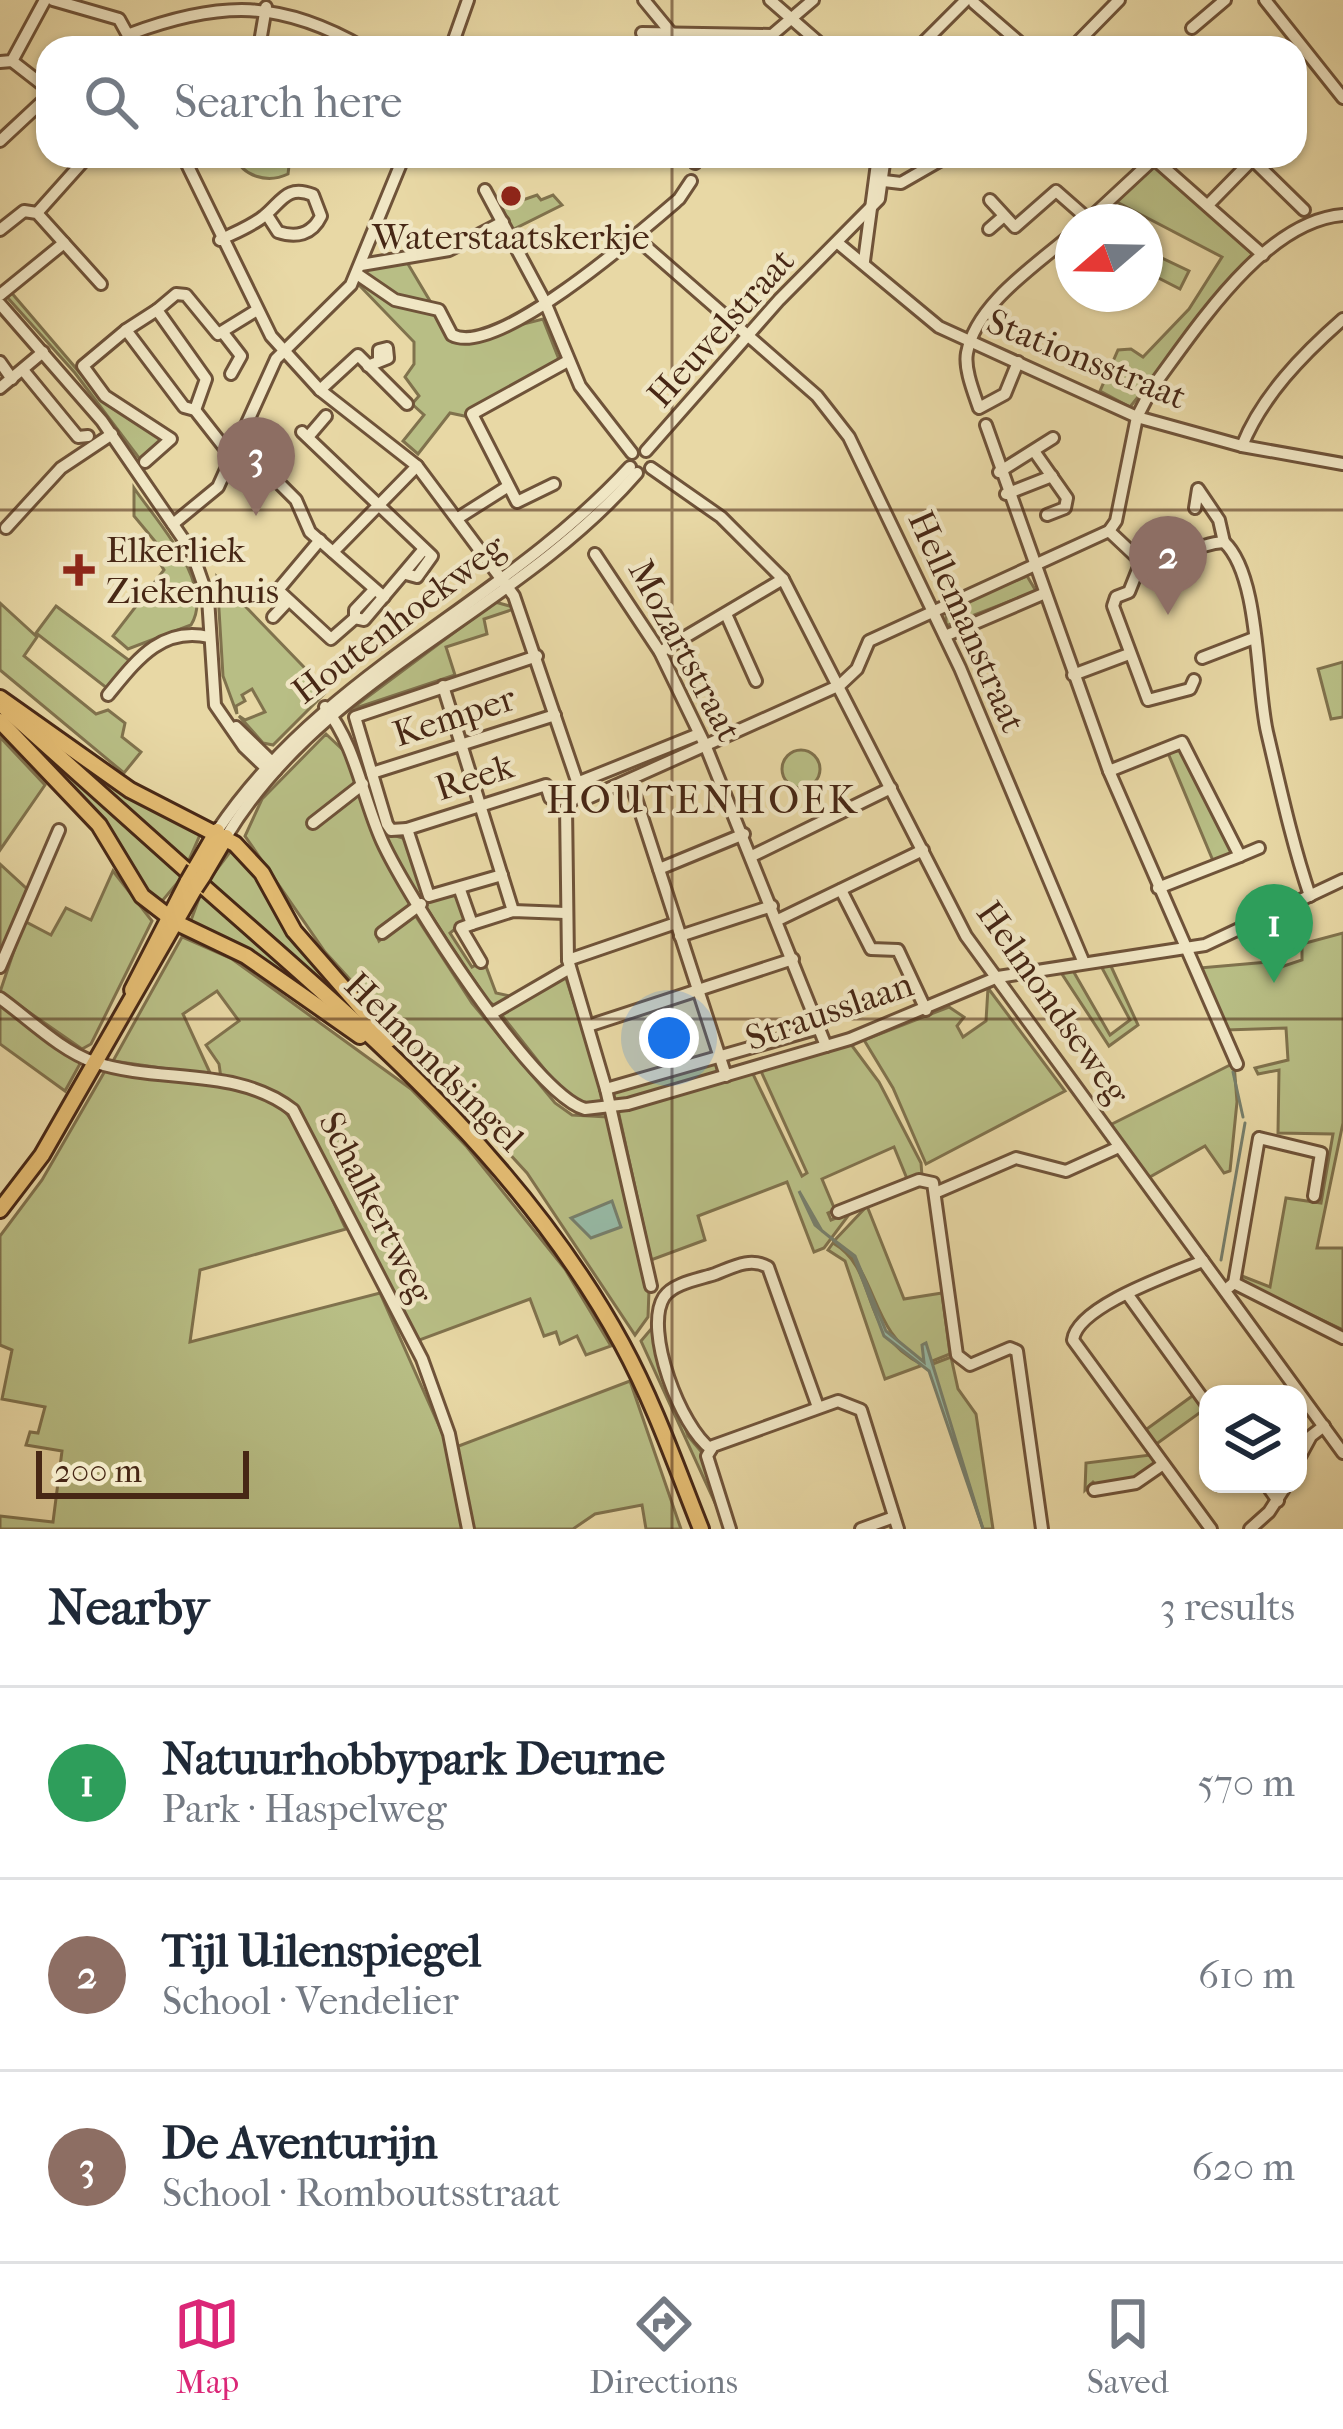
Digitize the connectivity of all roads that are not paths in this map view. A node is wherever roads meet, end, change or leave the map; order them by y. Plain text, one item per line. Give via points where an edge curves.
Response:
1 (49, 0) edge
2 (468, 0) edge
3 (644, 0) edge
4 (766, 0) edge
5 (813, 0) edge
6 (1119, 0) edge
7 (1225, 0) edge
8 (1265, 0) edge
9 (970, 2) edge
10 (194, 4) edge
11 (270, 4) edge
12 (790, 22) junction
13 (1192, 28) dead end
14 (642, 33) dead end
15 (130, 34) joint
16 (672, 34) junction
17 (263, 36) edge
18 (344, 36) edge
19 (456, 36) edge
20 (694, 36) edge
21 (774, 36) edge
22 (803, 36) edge
23 (809, 36) edge
24 (932, 36) edge
25 (1011, 36) edge
26 (1084, 36) edge
27 (1294, 36) edge
28 (1307, 52) edge
29 (6, 62) edge
30 (36, 81) edge
31 (1343, 98) edge
32 (36, 107) edge
33 (0, 141) edge
34 (77, 168) edge
35 (188, 168) edge
36 (399, 168) edge
37 (878, 168) edge
38 (882, 168) edge
39 (927, 168) edge
40 (1143, 168) edge
41 (1166, 168) edge
42 (1247, 168) edge
43 (1266, 168) edge
44 (691, 181) dead end
45 (884, 181) junction
46 (484, 190) dead end
47 (990, 200) dead end
48 (1070, 204) edge
49 (1106, 204) edge
50 (1208, 205) junction
51 (1304, 210) dead end
52 (868, 212) junction
53 (37, 213) junction
54 (268, 214) junction
55 (1343, 215) edge
56 (1004, 216) junction
57 (502, 222) junction
58 (989, 229) dead end
59 (0, 230) edge
60 (635, 236) junction
61 (220, 240) junction
62 (64, 243) junction
63 (839, 244) junction
64 (1055, 249) edge
65 (1263, 256) junction
66 (864, 261) junction
67 (359, 270) junction
68 (101, 284) dead end
69 (0, 303) edge
70 (547, 307) junction
71 (157, 310) junction
72 (257, 310) junction
73 (1343, 319) edge
74 (126, 330) junction
75 (224, 334) junction
76 (749, 336) junction
77 (970, 344) junction
78 (283, 350) junction
79 (43, 353) junction
80 (568, 361) junction
81 (0, 362) edge
82 (1018, 362) junction
83 (23, 370) junction
84 (231, 374) dead end
85 (12, 379) junction
86 (0, 388) edge
87 (320, 390) junction
88 (407, 404) dead end
89 (195, 410) junction
90 (326, 416) dead end
91 (1137, 418) junction
92 (986, 425) dead end
93 (110, 435) junction
94 (88, 436) dead end
95 (1052, 438) dead end
96 (1242, 446) junction
97 (235, 451) junction
98 (646, 451) junction
99 (1034, 451) junction
100 (145, 462) dead end
101 (633, 464) junction
102 (1343, 464) edge
103 (417, 466) junction
104 (651, 468) junction
105 (999, 472) junction
106 (1052, 476) junction
107 (554, 484) dead end
108 (507, 487) junction
109 (1006, 494) junction
110 (380, 505) junction
111 (1195, 508) dead end
112 (1047, 514) dead end
113 (458, 518) junction
114 (173, 524) junction
115 (6, 528) dead end
116 (1109, 531) junction
117 (320, 540) junction
118 (1224, 542) junction
119 (333, 552) junction
120 (595, 554) dead end
121 (1141, 562) junction
122 (1033, 567) junction
123 (783, 579) junction
124 (504, 581) junction
125 (378, 594) junction
126 (1043, 594) junction
127 (288, 601) junction
128 (934, 613) junction
129 (726, 614) junction
130 (273, 616) dead end
131 (945, 636) junction
132 (209, 638) junction
133 (1253, 638) junction
134 (660, 652) junction
135 (1130, 654) junction
136 (537, 656) junction
137 (1202, 658) dead end
138 (1072, 675) junction
139 (1194, 680) dead end
140 (756, 681) dead end
141 (840, 685) junction
142 (443, 686) junction
143 (108, 695) dead end
144 (0, 701) edge
145 (328, 711) junction
146 (555, 715) junction
147 (0, 721) edge
148 (699, 734) junction
149 (461, 744) junction
150 (706, 747) junction
151 (271, 766) junction
152 (1109, 771) junction
153 (372, 773) junction
154 (630, 780) junction
155 (362, 784) junction
156 (579, 788) junction
157 (892, 788) junction
158 (550, 798) dead end
159 (481, 806) junction
160 (313, 823) dead end
161 (407, 829) junction
162 (59, 830) dead end
163 (744, 833) junction
164 (222, 834) junction
165 (1259, 848) dead end
166 (923, 850) junction
167 (754, 855) junction
168 (1240, 856) junction
169 (659, 869) junction
170 (502, 875) junction
171 (195, 879) junction
172 (1343, 880) edge
173 (1158, 888) junction
174 (460, 890) junction
175 (842, 890) junction
176 (1310, 896) junction
177 (421, 904) junction
178 (772, 906) junction
179 (513, 911) junction
180 (565, 913) junction
181 (172, 920) junction
182 (778, 920) junction
183 (472, 924) junction
184 (678, 929) junction
185 (382, 933) dead end
186 (1183, 949) junction
187 (793, 959) junction
188 (481, 962) dead end
189 (1084, 963) junction
190 (569, 964) junction
191 (0, 967) edge
192 (994, 979) junction
193 (698, 990) junction
194 (0, 998) edge
195 (926, 1010) junction
196 (491, 1014) junction
197 (588, 1026) junction
198 (819, 1028) junction
199 (826, 1046) junction
200 (388, 1051) junction
201 (721, 1058) junction
202 (94, 1062) junction
203 (1237, 1064) dead end
204 (727, 1076) junction
205 (428, 1086) junction
206 (606, 1089) junction
207 (611, 1108) junction
208 (1119, 1147) junction
209 (935, 1193) junction
210 (1314, 1196) dead end
211 (13, 1198) junction
212 (0, 1210) edge
213 (838, 1213) dead end
214 (0, 1222) edge
215 (1203, 1261) junction
216 (650, 1286) dead end
217 (1229, 1287) junction
218 (1128, 1295) junction
219 (1343, 1338) edge
220 (1199, 1394) edge
221 (818, 1407) junction
222 (1324, 1426) junction
223 (1307, 1443) edge
224 (711, 1449) junction
225 (1343, 1453) edge
226 (1162, 1465) junction
227 (1094, 1490) dead end
228 (1272, 1493) edge
229 (1282, 1493) edge
230 (1278, 1501) junction
231 (896, 1523) edge
232 (468, 1529) edge
233 (698, 1529) edge
234 (730, 1529) edge
235 (861, 1529) edge
236 (1042, 1529) edge
237 (1211, 1529) edge
238 (1250, 1529) edge

1 - 15 street via 119,19
1 - 29 street
2 - 19 street
3 - 16 street
4 - 12 street
5 - 12 street
6 - 26 street
7 - 13 street
8 - 27 street
9 - 24 street
9 - 25 street
10 - 11 street
10 - 15 street
11 - 17 street
11 - 18 street
12 - 21 street
12 - 22 street
12 - 23 street
14 - 16 street
16 - 20 street
28 - 31 street
29 - 30 street
32 - 33 street
34 - 53 street
35 - 61 street
36 - 67 street
37 - 52 street
38 - 45 street
39 - 45 street via 901,183
40 - 49 street
41 - 50 street
42 - 50 street
43 - 51 street
44 - 60 street
45 - 52 street
46 - 57 street
47 - 56 street
48 - 56 street via 1056,191 1015,227
50 - 65 street
52 - 63 street, Heuvelstraat
52 - 66 street
53 - 59 street via 24,211
53 - 62 street
54 - 54 street via 302,190 317,200 321,216 310,231 291,236 278,232
54 - 61 street
55 - 65 street via 1293,228
56 - 58 street
57 - 67 street via 448,250
57 - 70 street
60 - 70 street
60 - 76 street, Hellemanstraat
61 - 72 street
62 - 68 street
62 - 69 street
63 - 66 street, Stationsstraat
63 - 76 street, Heuvelstraat
64 - 77 street via 1004,293
65 - 91 street via 1183,347
66 - 77 street, Stationsstraat
67 - 70 street via 395,300 439,310 458,339
67 - 78 street
69 - 79 street
70 - 80 street
71 - 74 street
71 - 75 street via 186,295
71 - 89 street via 206,380
72 - 75 street
72 - 78 street
73 - 96 street via 1304,353
74 - 89 street via 184,407
74 - 100 street via 83,366 105,396 171,439
75 - 84 street via 241,356
76 - 98 street, Heuvelstraat
76 - 128 street, Hellemanstraat via 817,396 849,437
77 - 82 street, Stationsstraat
77 - 82 street via 966,362 983,409 1005,394
78 - 87 street
78 - 97 street
79 - 83 street
79 - 93 street
80 - 101 street
80 - 108 street via 472,415
81 - 85 street
82 - 91 street, Stationsstraat
83 - 85 street
83 - 94 street via 78,437
85 - 86 street
87 - 88 street via 358,356 374,362
87 - 103 street
89 - 97 street
90 - 110 street via 305,435
91 - 96 street, Stationsstraat
91 - 116 street
92 - 105 street
93 - 114 street
93 - 115 street via 61,468
95 - 99 street
96 - 102 street, Stationsstraat
97 - 114 street via 212,496
97 - 117 street via 296,500
98 - 101 street
98 - 104 street
99 - 105 street
99 - 106 street
101 - 104 street
101 - 124 street, Houtenhoekweg
103 - 110 street
103 - 113 street
104 - 123 street, Helmondseweg via 722,517
105 - 109 street
106 - 109 street
106 - 112 street via 1068,504
107 - 108 street via 522,502
108 - 113 street
109 - 122 street
110 - 119 street
110 - 125 street via 429,554
111 - 118 street via 1198,490 1220,520
113 - 124 street
114 - 132 street via 204,577
116 - 121 street
116 - 122 street
117 - 119 street
117 - 127 street via 278,584
118 - 121 street
118 - 133 street via 1243,575
119 - 125 street
120 - 134 street, Mozartstraat
121 - 135 street via 1113,606
122 - 126 street
122 - 128 street
123 - 129 street
123 - 141 street, Helmondseweg
124 - 136 street
124 - 145 street, Houtenhoekweg
125 - 127 street via 364,620 355,618 331,639
126 - 131 street
126 - 138 street
127 - 130 street
128 - 131 street, Hellemanstraat
128 - 141 street via 868,641
129 - 134 street
129 - 140 street
131 - 189 street, Hellemanstraat
132 - 143 street via 163,641
132 - 151 street via 222,719
133 - 137 street
133 - 176 street via 1267,730
134 - 148 street, Mozartstraat
135 - 138 street
135 - 139 street via 1148,700 1190,689
136 - 142 street
136 - 146 street
138 - 152 street
141 - 150 street
141 - 157 street, Helmondseweg
142 - 149 street
142 - 153 street via 358,712
144 - 164 main road via 130,790
144 - 171 main road, Helmondsingel
145 - 151 street, Houtenhoekweg
145 - 155 street
146 - 149 street, Kemper
146 - 156 street
147 - 181 main road via 99,825 129,881
148 - 150 street, Mozartstraat
148 - 156 street
149 - 153 street, Kemper
149 - 159 street
150 - 154 street
150 - 163 street, Mozartstraat
151 - 164 street, Houtenhoekweg
152 - 168 street via 1182,742
152 - 173 street
153 - 161 street via 389,828
154 - 156 street via 586,799
154 - 169 street
155 - 160 street
155 - 177 street via 388,853
156 - 180 street via 566,806
157 - 166 street, Helmondseweg
157 - 167 street
158 - 159 street, Reek via 546,785
159 - 161 street, Reek
159 - 170 street
161 - 174 street via 429,896
162 - 191 street
163 - 167 street, Mozartstraat
163 - 169 street
164 - 171 main road
164 - 205 main road via 262,873 294,931
165 - 168 street
166 - 175 street
166 - 192 street, Helmondseweg
167 - 178 street, Mozartstraat
168 - 173 street
169 - 184 street
170 - 174 street
170 - 179 street
171 - 181 main road
171 - 200 main road, Helmondsingel
172 - 176 street, Strausslaan
173 - 186 street
174 - 183 street
175 - 182 street
175 - 195 street via 871,950 898,950
176 - 186 street, Strausslaan
177 - 185 street
177 - 196 street
178 - 182 street, Mozartstraat
178 - 184 street
179 - 180 street
179 - 183 street
180 - 190 street
181 - 200 main road via 247,956
181 - 202 main road
182 - 187 street, Mozartstraat
183 - 188 street via 460,928
184 - 190 street
184 - 193 street
186 - 189 street, Strausslaan
186 - 203 street
187 - 193 street
187 - 198 street, Mozartstraat
189 - 192 street, Strausslaan
190 - 196 street
190 - 197 street
192 - 195 street, Strausslaan
192 - 208 street, Helmondseweg
193 - 197 street
193 - 201 street
194 - 202 street
195 - 199 street, Strausslaan
196 - 207 street via 562,1098 585,1109
197 - 206 street
198 - 199 street, Mozartstraat
198 - 201 street, Strausslaan
199 - 204 street, Strausslaan
200 - 205 main road, Helmondsingel
201 - 204 street
201 - 206 street, Strausslaan
202 - 211 main road
202 - 232 street, Schalkertweg via 240,1085 293,1110 422,1359 449,1435
204 - 207 street, Strausslaan
205 - 233 main road, Helmondsingel via 584,1280 644,1388
206 - 207 street
207 - 216 street
208 - 209 street via 1066,1171 1016,1158
208 - 215 street, Helmondseweg
209 - 213 street via 930,1179 919,1180
209 - 236 street via 957,1355 970,1365 1017,1351
210 - 217 street via 1321,1153 1259,1138
211 - 212 main road
211 - 214 main road
215 - 217 street, Helmondseweg
215 - 218 street
217 - 219 street
217 - 222 street, Helmondseweg
218 - 220 street
218 - 226 street via 1078,1323 1073,1340
221 - 224 street
221 - 224 street via 768,1267 748,1262 678,1286 663,1299 656,1335 689,1430
221 - 231 street via 858,1406
222 - 223 street
222 - 225 street, Helmondseweg
224 - 234 street
226 - 227 street via 1136,1483
226 - 237 street
228 - 230 street
229 - 230 street
230 - 238 street
231 - 235 street

